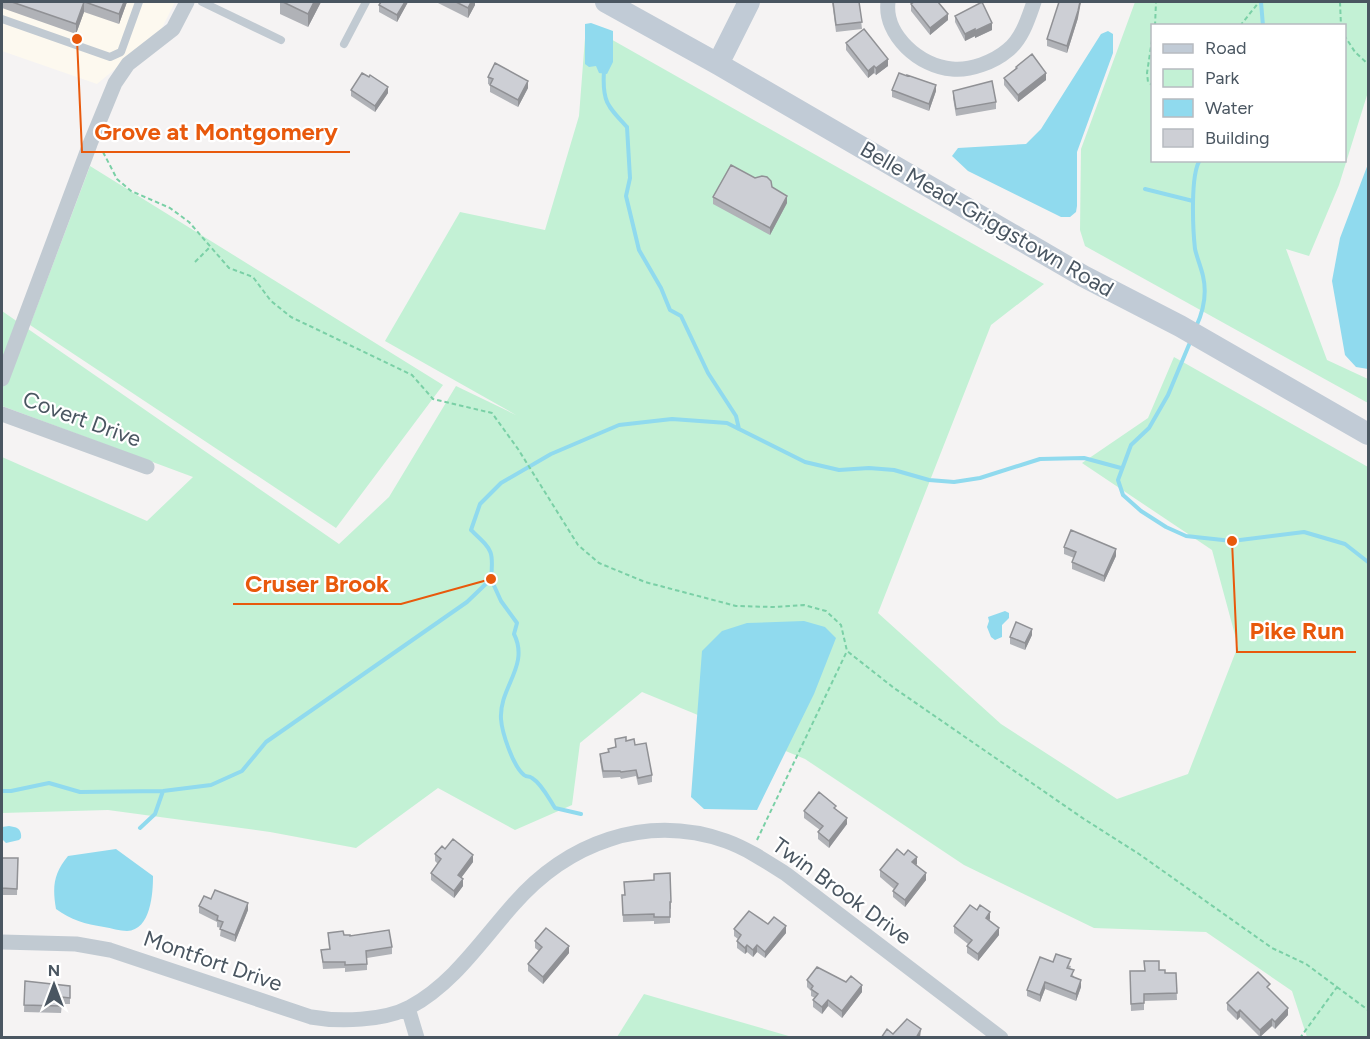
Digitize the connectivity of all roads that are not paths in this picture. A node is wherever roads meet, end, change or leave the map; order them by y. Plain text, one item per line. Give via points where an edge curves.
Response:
1 (140, 2) edge
2 (187, 2) edge
3 (202, 2) edge
4 (366, 2) edge
5 (606, 2) edge
6 (749, 2) edge
7 (888, 2) edge
8 (1034, 2) edge
9 (2, 19) edge
10 (281, 40) dead end
11 (344, 44) dead end
12 (125, 58) junction
13 (718, 64) junction
14 (2, 379) edge
15 (2, 414) edge
16 (1368, 434) edge
17 (147, 466) dead end
18 (2, 942) edge
19 (469, 960) joint
20 (408, 1008) junction
21 (999, 1037) edge
22 (417, 1038) edge

1 - 12 lane
2 - 12 street, Covert Drive via 173,29
3 - 10 lane
4 - 11 lane
5 - 13 street, Belle Mead-Griggstown Road
6 - 13 street
7 - 8 street via 890,22 905,46 936,66 950,69 993,60 1010,50 1022,33
9 - 12 lane via 110,57
12 - 14 street, Covert Drive
13 - 16 street, Belle Mead-Griggstown Road via 1083,276 1180,326
15 - 17 street, Covert Drive
18 - 20 street, Montfort Drive via 76,944 110,950 311,1017 335,1021 376,1017
19 - 20 street, Montfort Drive
19 - 21 street, Twin Brook Drive via 513,905 567,857 599,842 633,833 697,834 740,847 786,874
20 - 22 street

